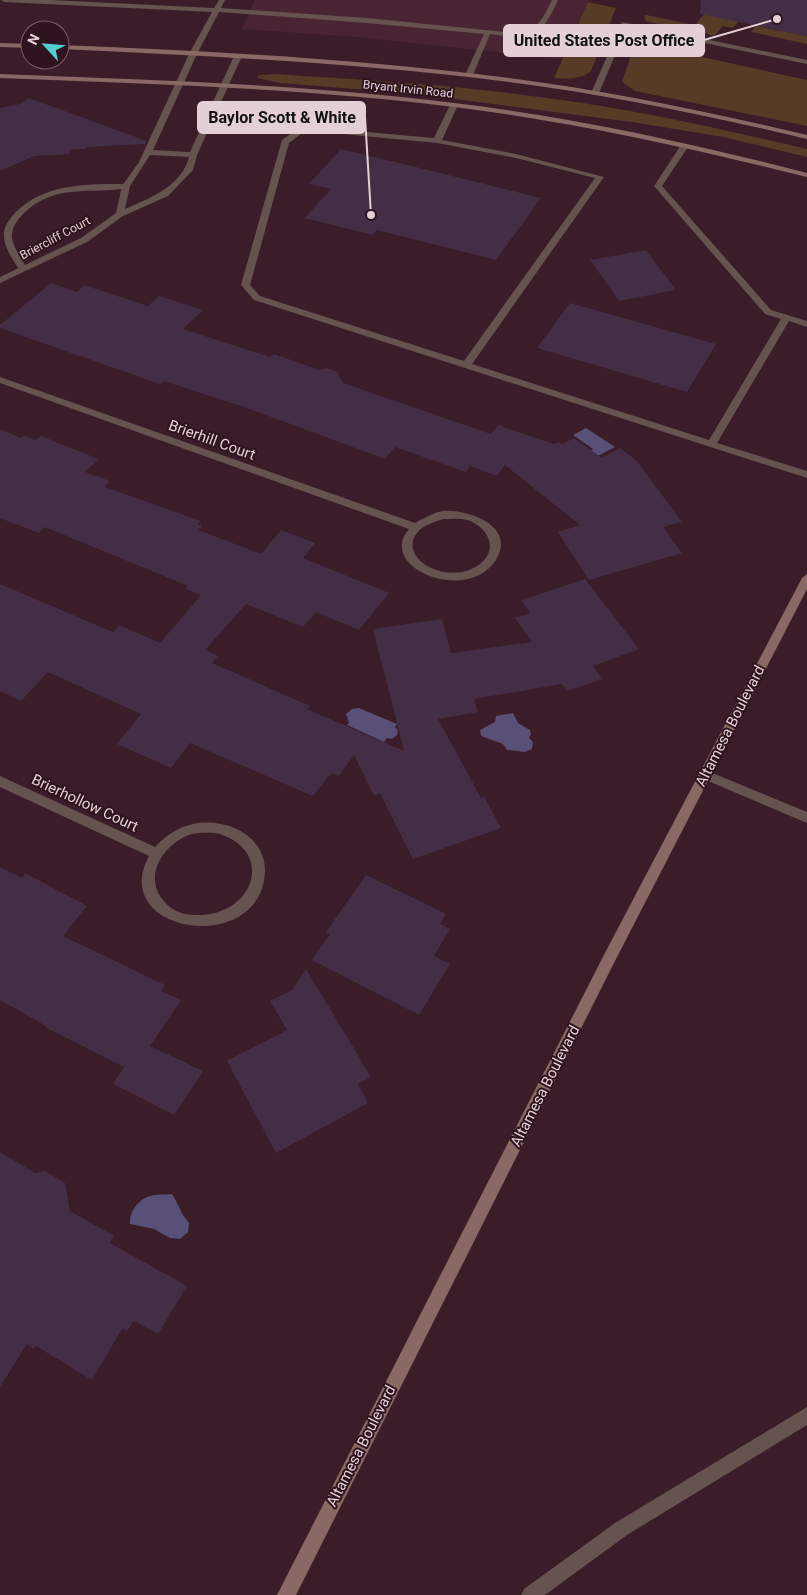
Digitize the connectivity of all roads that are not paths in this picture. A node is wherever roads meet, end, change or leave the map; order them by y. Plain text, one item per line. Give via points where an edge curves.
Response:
1 (4, 0) edge
2 (222, 0) edge
3 (555, 0) edge
4 (102, 2) edge
5 (159, 3) edge
6 (217, 10) junction
7 (488, 32) junction
8 (0, 45) edge
9 (20, 46) edge
10 (70, 48) edge
11 (193, 54) junction
12 (238, 56) junction
13 (807, 62) edge
14 (469, 75) junction
15 (0, 76) edge
16 (179, 83) junction
17 (225, 86) junction
18 (595, 93) junction
19 (454, 105) junction
20 (807, 137) edge
21 (437, 141) junction
22 (684, 147) junction
23 (148, 152) junction
24 (193, 155) junction
25 (807, 176) edge
26 (126, 186) junction
27 (120, 214) junction
28 (23, 269) junction
29 (0, 280) edge
30 (787, 317) junction
31 (807, 324) edge
32 (466, 365) junction
33 (0, 380) edge
34 (712, 443) junction
35 (807, 475) edge
36 (414, 527) junction
37 (807, 578) edge
38 (705, 775) junction
39 (0, 781) edge
40 (807, 818) edge
41 (157, 854) junction
42 (807, 1415) edge
43 (286, 1595) edge
44 (530, 1595) edge

1 - 4 street
2 - 6 street
3 - 7 street via 542,25 532,31 511,35
4 - 5 street
5 - 6 street
6 - 7 street via 397,22
6 - 11 street
7 - 14 street
8 - 9 main road
10 - 11 main road, Bryant Irvin Road
11 - 12 main road, Bryant Irvin Road
11 - 16 street
12 - 14 main road, Bryant Irvin Road
12 - 17 street, Briercliff Court
13 - 18 street via 624,24
14 - 18 main road, Bryant Irvin Road
15 - 16 main road, Bryant Irvin Road
16 - 17 main road, Bryant Irvin Road
16 - 23 street
17 - 19 main road, Bryant Irvin Road
17 - 24 street, Briercliff Court
18 - 20 main road, Bryant Irvin Road
19 - 21 street
19 - 22 main road, Bryant Irvin Road via 538,117
21 - 32 street via 600,177
21 - 32 street via 321,130 299,132 285,142 245,285 257,298
22 - 25 main road, Bryant Irvin Road
22 - 30 street via 658,186 768,312
23 - 24 street
23 - 26 street
24 - 27 street, Briercliff Court via 190,168 165,194
26 - 27 street
26 - 28 street via 59,191 24,207 10,226 8,236
27 - 28 street, Briercliff Court via 84,240
28 - 29 street, Briercliff Court
30 - 31 street
30 - 34 street
32 - 34 street
33 - 36 street, Brierhill Court
34 - 35 street
36 - 36 street via 407,539 407,551 426,572 461,577 490,563 496,552 496,539 488,528 460,515 426,519
37 - 38 main road, Altamesa Boulevard
38 - 40 street
38 - 43 main road, Altamesa Boulevard
39 - 41 street, Brierhollow Court
41 - 41 street via 149,873 150,892 162,908 180,919 204,922 227,916 246,902 257,884 260,864 252,847 237,834 216,828 193,829 172,838
42 - 44 street via 621,1529

